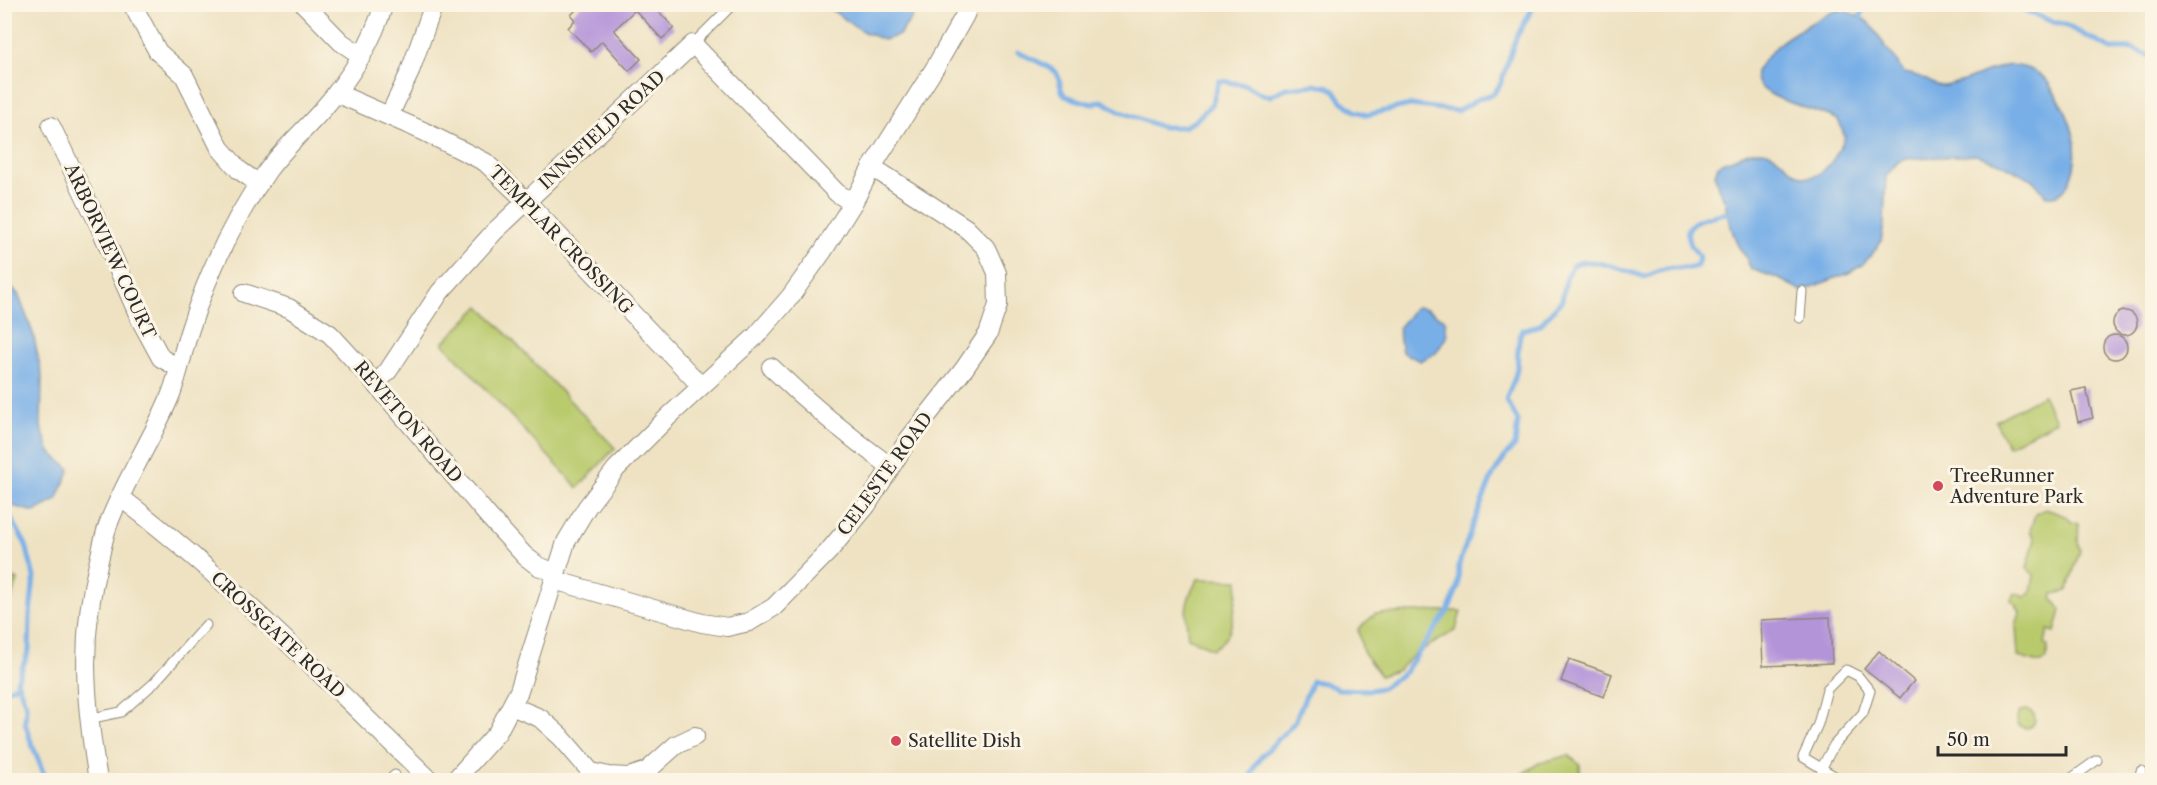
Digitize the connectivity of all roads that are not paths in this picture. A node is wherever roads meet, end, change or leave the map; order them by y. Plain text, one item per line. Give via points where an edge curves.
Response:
1 (132, 4) edge
2 (304, 4) edge
3 (384, 4) edge
4 (434, 4) edge
5 (733, 4) edge
6 (969, 4) edge
7 (693, 44) junction
8 (362, 56) junction
9 (336, 93) junction
10 (390, 116) junction
11 (51, 126) dead end
12 (872, 167) junction
13 (259, 184) junction
14 (526, 201) junction
15 (853, 202) junction
16 (1802, 291) dead end
17 (244, 293) dead end
18 (1800, 318) dead end
19 (771, 367) dead end
20 (179, 368) junction
21 (376, 384) junction
22 (701, 386) junction
23 (891, 467) junction
24 (120, 497) junction
25 (555, 577) junction
26 (206, 625) dead end
27 (512, 706) junction
28 (88, 719) junction
29 (695, 736) dead end
30 (2097, 760) dead end
31 (1821, 769) junction
32 (592, 776) edge
33 (645, 776) edge
34 (98, 780) edge
35 (430, 780) edge
36 (455, 780) edge
37 (1841, 780) edge
38 (2069, 780) edge

1 - 13 street via 158,52 184,75 220,148 239,170
2 - 8 street via 341,42
3 - 8 street
4 - 10 street
5 - 7 lane
6 - 12 street via 936,66
7 - 14 street, INNSFIELD ROAD
7 - 15 street via 837,194
8 - 9 street
9 - 10 street, TEMPLAR CROSSING
9 - 13 street
10 - 14 street, TEMPLAR CROSSING via 485,162
11 - 20 street, ARBORVIEW COURT via 141,321 161,358
12 - 15 street
12 - 23 street, CELESTE ROAD via 966,228 986,248 997,273 998,305 988,334
13 - 20 street via 207,281
14 - 21 street, INNSFIELD ROAD via 440,292
14 - 22 street, TEMPLAR CROSSING
15 - 22 street via 790,297 756,336
16 - 18 lane
17 - 21 street, REVETON ROAD via 289,308 330,334
19 - 23 street via 802,398
20 - 24 street via 159,422
21 - 25 street, REVETON ROAD via 525,556
22 - 25 street via 616,469 566,542
23 - 25 street, CELESTE ROAD via 867,505 828,552 774,607 749,622 727,627 702,623
24 - 28 street via 107,526 87,621 84,665
24 - 35 street, CROSSGATE ROAD via 255,612
25 - 27 street
26 - 28 lane via 153,684 121,711
27 - 32 street via 540,718
27 - 36 street via 497,733
28 - 34 street
29 - 33 street via 676,745
30 - 38 lane
31 - 31 lane via 1803,757 1818,724 1827,688 1846,670 1858,676 1870,691 1863,713 1834,745
31 - 37 lane
32 - 33 street

